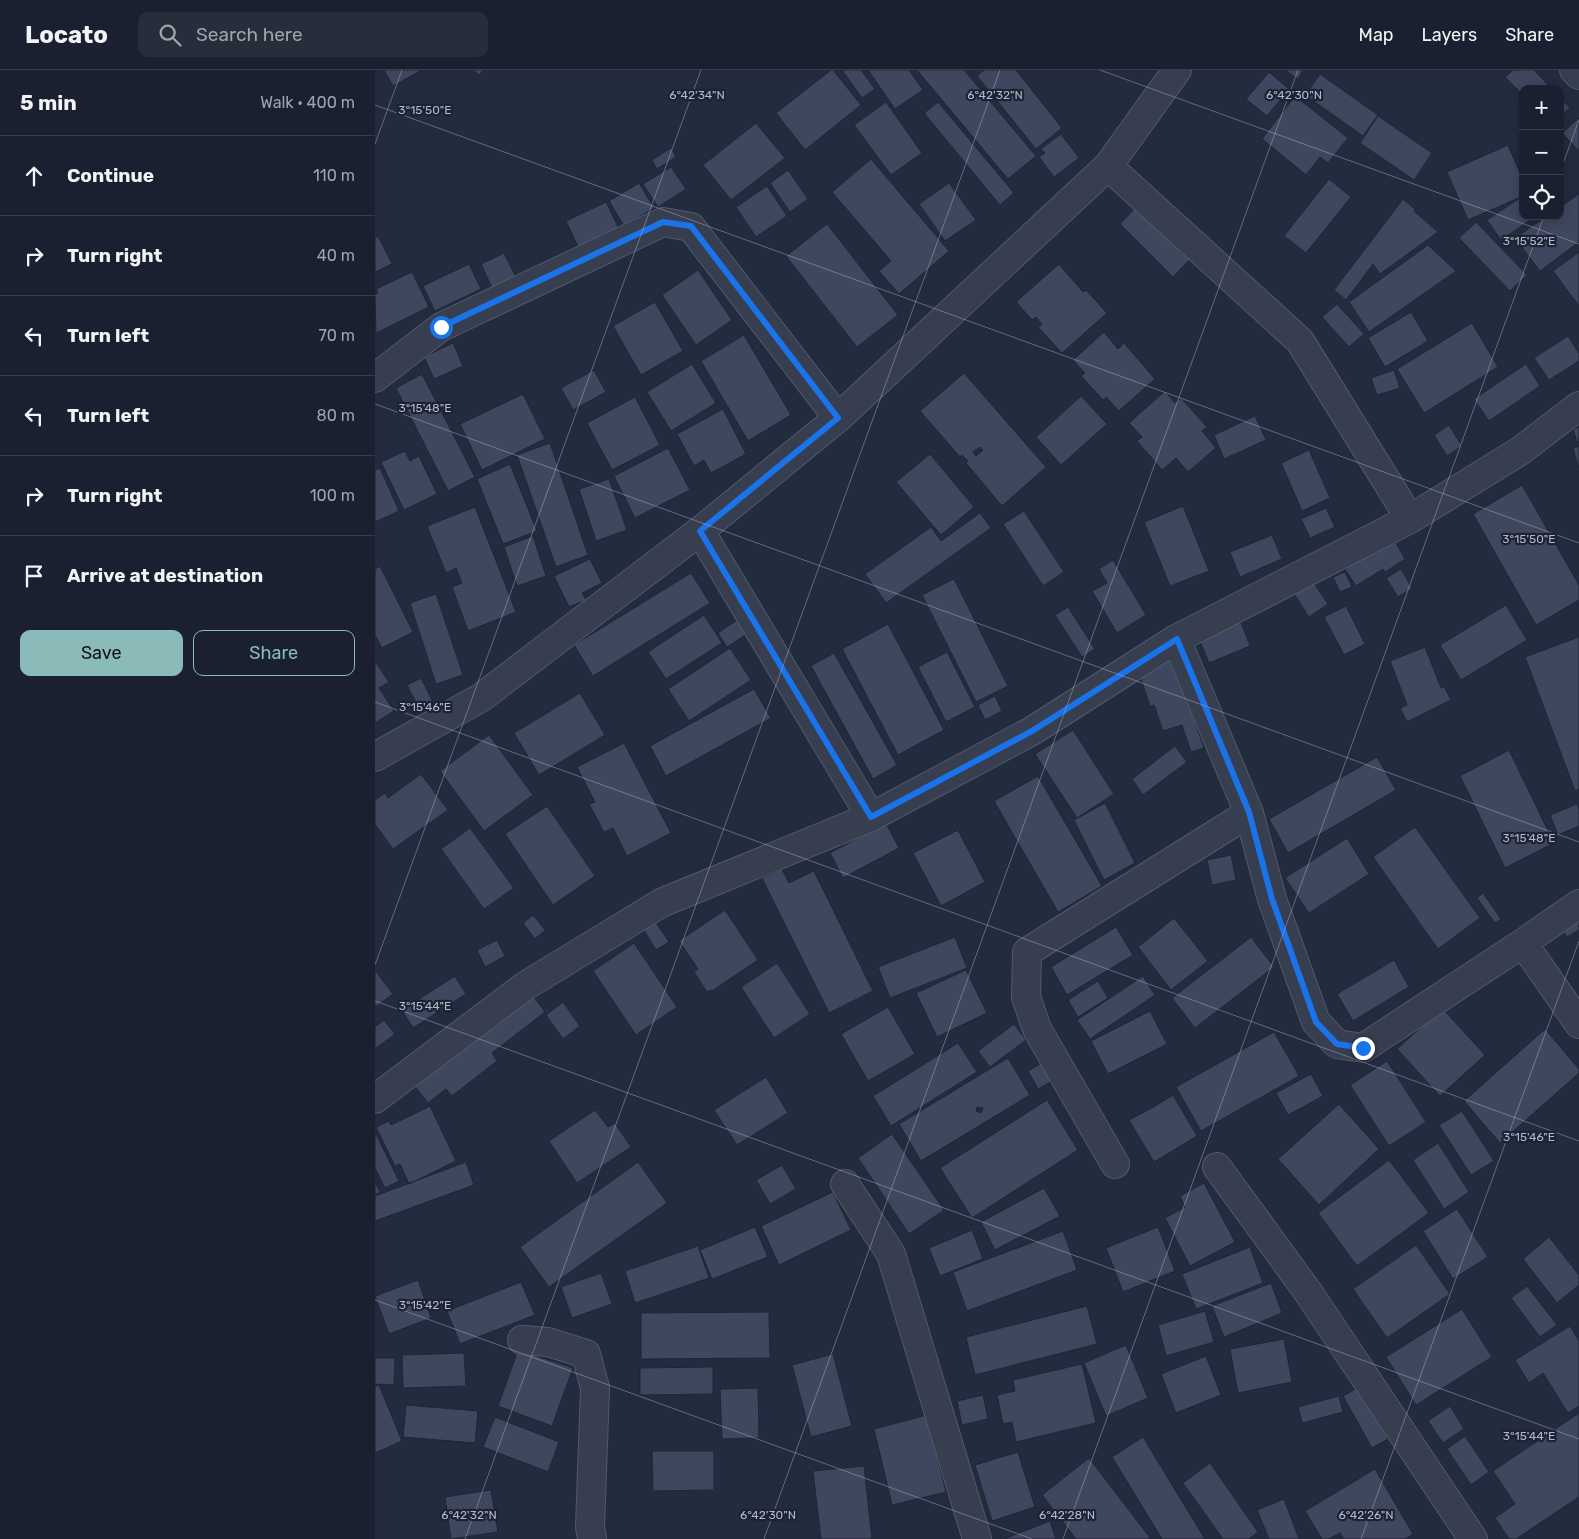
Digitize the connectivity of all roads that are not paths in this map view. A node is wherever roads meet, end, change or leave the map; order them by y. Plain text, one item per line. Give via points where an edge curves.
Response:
1 (1177, 70) edge
2 (1574, 70) edge
3 (1579, 75) edge
4 (1108, 166) junction
5 (375, 378) edge
6 (1579, 406) edge
7 (838, 418) junction
8 (1410, 519) junction
9 (700, 531) junction
10 (1177, 639) junction
11 (375, 757) edge
12 (1249, 812) junction
13 (871, 817) junction
14 (1579, 904) edge
15 (1523, 943) junction
16 (1579, 1024) edge
17 (375, 1099) edge
18 (1115, 1164) dead end
19 (1217, 1167) dead end
20 (845, 1184) dead end
21 (522, 1340) dead end
22 (592, 1539) edge
23 (977, 1539) edge
24 (1473, 1539) edge

1 - 4 street
2 - 3 street
4 - 7 street
4 - 8 street via 1300,341
5 - 7 street via 441,327 663,222 691,226
6 - 8 street via 1520,451
7 - 9 street
8 - 10 street
9 - 11 street via 482,696
9 - 13 street
10 - 12 street
10 - 13 street via 1032,731
12 - 15 street via 1272,899 1316,1022 1337,1044 1363,1048
12 - 18 street via 1027,952 1026,997 1037,1029
13 - 17 street via 661,903 525,986
14 - 15 street
15 - 16 street
19 - 24 street via 1308,1292
20 - 23 street via 891,1254
21 - 22 street via 549,1342 586,1354 595,1388

